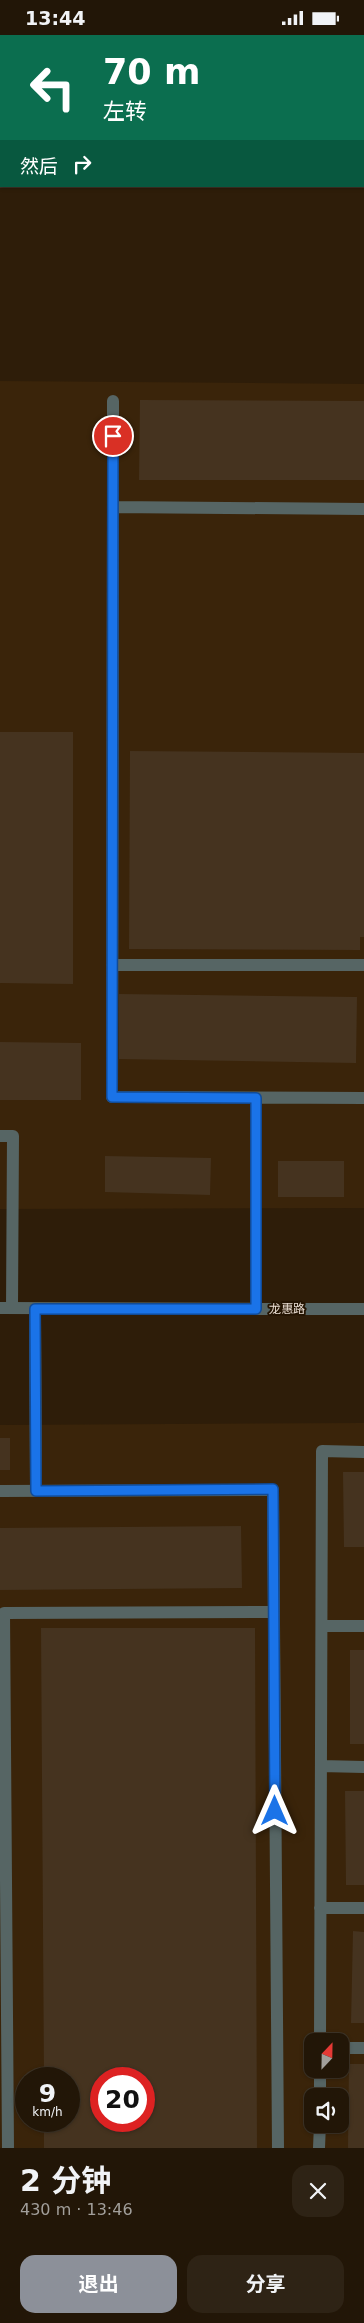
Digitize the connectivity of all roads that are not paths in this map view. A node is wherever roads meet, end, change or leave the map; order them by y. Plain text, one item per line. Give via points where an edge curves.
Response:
1 (113, 401) dead end
2 (113, 507) junction
3 (364, 509) edge
4 (112, 965) junction
5 (364, 965) edge
6 (256, 1098) junction
7 (364, 1098) edge
8 (0, 1136) edge
9 (6, 1308) edge
10 (35, 1309) junction
11 (256, 1309) junction
12 (364, 1309) edge
13 (364, 1452) edge
14 (0, 1491) edge
15 (36, 1491) junction
16 (274, 1612) junction
17 (322, 1626) junction
18 (364, 1626) edge
19 (321, 1766) junction
20 (364, 1767) edge
21 (320, 1908) junction
22 (364, 1908) edge
23 (320, 2033) edge
24 (349, 2048) edge
25 (364, 2048) edge
26 (320, 2133) edge
27 (8, 2148) edge
28 (278, 2148) edge
29 (319, 2148) edge

1 - 2 street
2 - 3 street
2 - 4 street
4 - 5 street
4 - 6 street via 112,1097
6 - 7 street
6 - 11 street
8 - 9 street via 13,1136
9 - 10 street, 龙惠路
10 - 11 street, 龙惠路
10 - 15 street
11 - 12 street, 龙惠路
13 - 17 street via 322,1451
14 - 15 street
15 - 16 street via 273,1489
16 - 27 street via 4,1613
16 - 28 street
17 - 18 street
17 - 19 street
19 - 20 street
19 - 21 street
21 - 22 street
21 - 23 street
24 - 25 street
26 - 29 street

